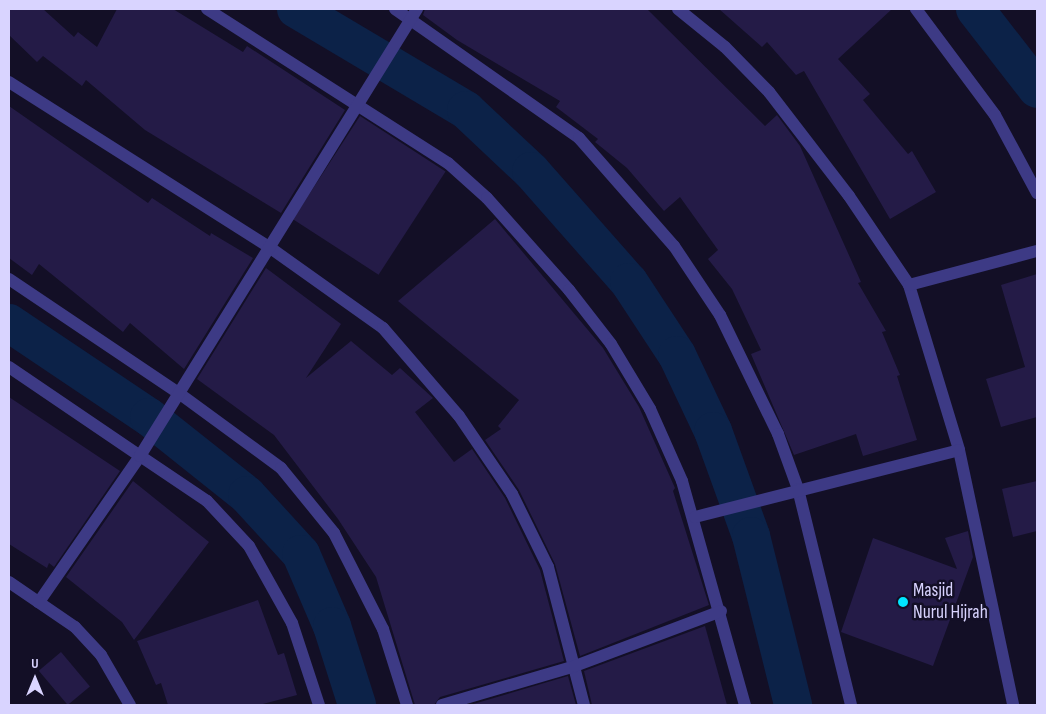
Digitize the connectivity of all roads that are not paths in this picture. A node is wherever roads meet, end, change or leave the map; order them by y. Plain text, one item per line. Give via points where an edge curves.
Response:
1 (207, 9) edge
2 (395, 9) edge
3 (678, 9) edge
4 (916, 9) edge
5 (412, 19) edge
6 (9, 82) edge
7 (360, 106) junction
8 (1037, 193) edge
9 (269, 247) junction
10 (1037, 251) edge
11 (9, 279) edge
12 (909, 285) junction
13 (9, 368) edge
14 (180, 394) junction
15 (958, 450) junction
16 (140, 456) junction
17 (798, 489) junction
18 (695, 517) junction
19 (9, 582) edge
20 (39, 602) junction
21 (722, 611) junction
22 (575, 666) junction
23 (130, 705) edge
24 (319, 705) edge
25 (407, 705) edge
26 (442, 705) edge
27 (584, 705) edge
28 (746, 705) edge
29 (851, 705) edge
30 (1013, 705) edge

1 - 7 street
2 - 5 street
3 - 12 street via 725,47 769,92 849,196
4 - 8 street via 995,115
5 - 7 street
5 - 17 street via 579,138 646,212 720,315 778,434
6 - 9 street
7 - 9 street
7 - 18 street via 448,163 487,198 570,290 610,344 650,409
9 - 14 street
9 - 22 street via 383,328 459,416 512,494 548,567
10 - 12 street
11 - 14 street
12 - 15 street
13 - 16 street
14 - 16 street
14 - 25 street via 281,468 334,533 383,629
15 - 17 street
15 - 30 street
16 - 20 street
16 - 24 street via 207,502 249,546 292,623
17 - 18 street
17 - 29 street
18 - 21 street
19 - 20 street
20 - 23 street via 75,627 101,655
21 - 22 street
21 - 28 street
22 - 26 street
22 - 27 street

